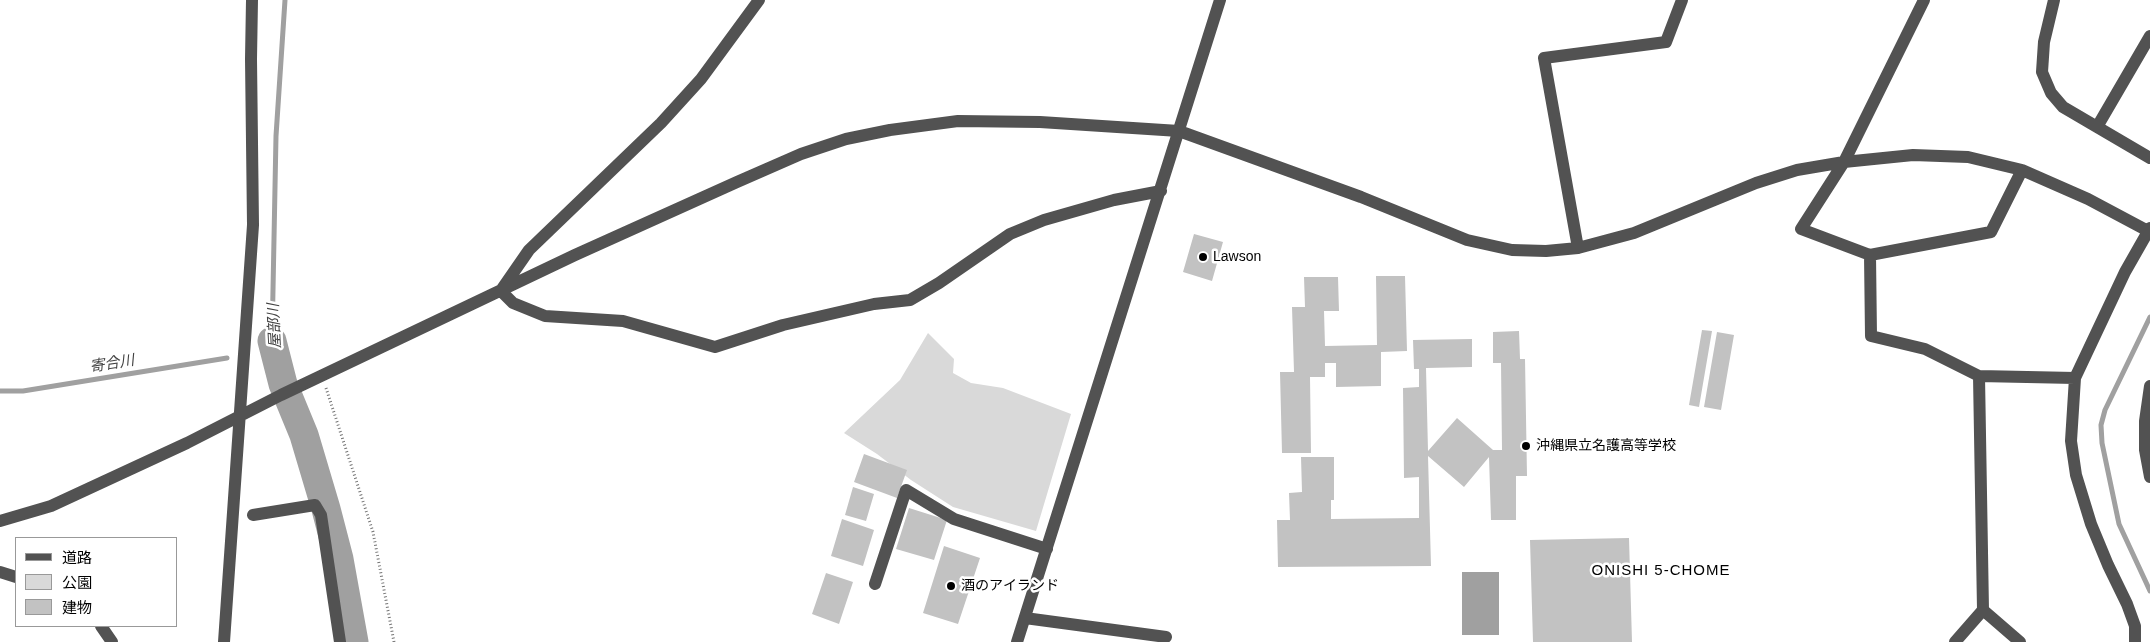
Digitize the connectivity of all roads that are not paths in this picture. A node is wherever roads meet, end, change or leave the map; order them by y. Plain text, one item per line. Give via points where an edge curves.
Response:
1 (252, 0) edge
2 (1220, 0) edge
3 (1682, 0) edge
4 (1924, 0) edge
5 (2054, 0) edge
6 (753, 3) edge
7 (2150, 36) edge
8 (2097, 127) junction
9 (1179, 131) junction
10 (2150, 158) edge
11 (1844, 162) junction
12 (2022, 170) junction
13 (1161, 191) junction
14 (2149, 231) edge
15 (1578, 248) junction
16 (1870, 255) junction
17 (501, 291) junction
18 (1979, 376) junction
19 (2075, 378) junction
20 (2150, 386) edge
21 (240, 416) junction
22 (2150, 477) edge
23 (253, 515) dead end
24 (0, 521) edge
25 (1047, 549) junction
26 (0, 572) edge
27 (15, 577) edge
28 (875, 584) dead end
29 (1983, 610) junction
30 (1025, 618) junction
31 (102, 627) edge
32 (1166, 637) dead end
33 (112, 642) edge
34 (224, 642) edge
35 (340, 642) edge
36 (1017, 642) edge
37 (1955, 642) edge
38 (2020, 642) edge
39 (2135, 642) edge

1 - 21 street via 253,226
2 - 9 street
3 - 15 street via 1666,42 1544,58
4 - 11 street
5 - 8 street via 2044,42 2042,72 2051,93 2063,107
6 - 17 street via 701,79 661,123 529,250
7 - 8 street
8 - 10 street
9 - 13 street
9 - 15 street via 1361,197 1467,240 1512,250
9 - 17 street via 1040,122 958,121 846,139 764,170
11 - 12 street via 1939,154 1968,157
11 - 15 street via 1797,170 1756,183 1634,233
11 - 16 street via 1801,229
12 - 14 street via 2088,198
12 - 16 street via 1991,232
13 - 17 street via 1114,200 1010,234 910,300 874,304 783,325 715,347 624,321 544,316 513,303
13 - 25 street
14 - 19 street via 2125,272
16 - 18 street via 1871,336 1925,350
17 - 21 street
18 - 19 street
18 - 29 street
19 - 39 street via 2071,441 2076,475 2091,524 2128,604 2135,626
20 - 22 street via 2145,421 2145,450
21 - 24 street via 51,506
21 - 34 street
23 - 35 street via 315,505 321,515
25 - 28 street via 954,519 906,490
25 - 30 street
26 - 27 street
29 - 37 street
29 - 38 street
30 - 32 street
30 - 36 street
31 - 33 street

